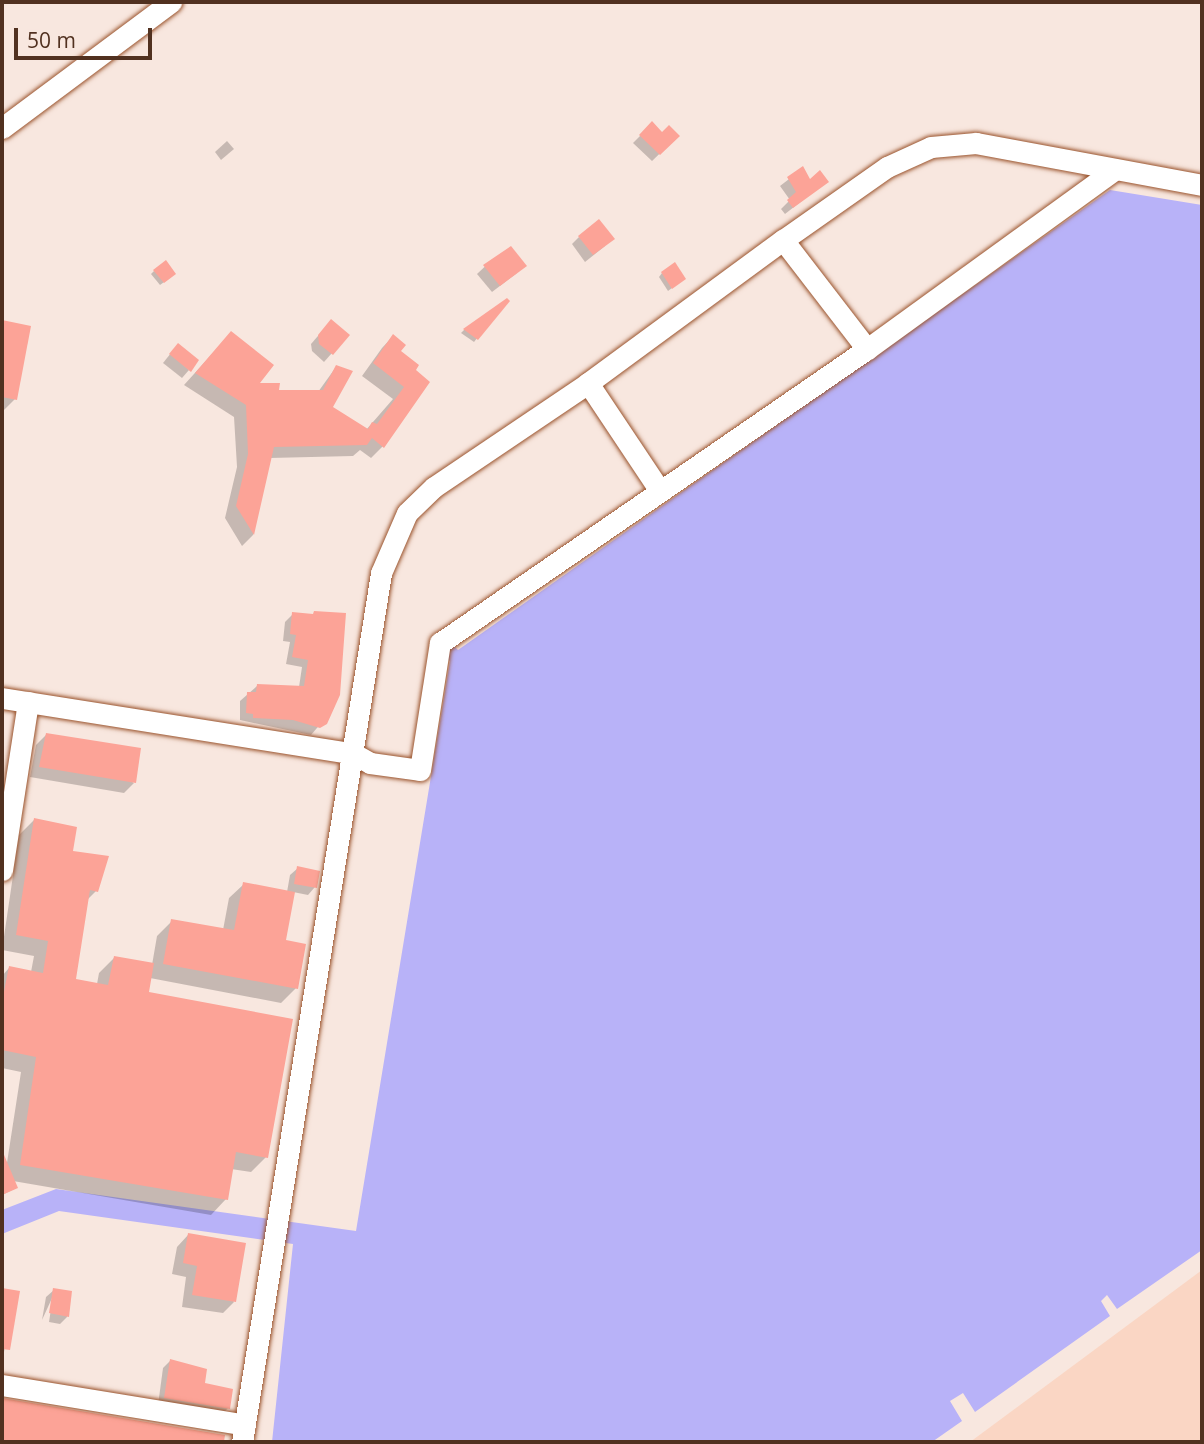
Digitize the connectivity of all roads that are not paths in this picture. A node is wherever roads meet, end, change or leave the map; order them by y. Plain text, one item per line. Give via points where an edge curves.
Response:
1 (171, 2) edge
2 (2, 128) edge
3 (1113, 171) junction
4 (1202, 186) edge
5 (783, 240) junction
6 (867, 349) junction
7 (587, 383) junction
8 (660, 491) junction
9 (2, 698) edge
10 (28, 702) junction
11 (354, 754) junction
12 (2, 870) edge
13 (2, 1385) edge
14 (244, 1434) edge

1 - 2 street
3 - 4 street
3 - 5 street via 976,143 931,147 887,167
3 - 6 street
5 - 6 street
5 - 7 street
6 - 8 street
7 - 8 street
7 - 11 street via 433,487 407,513 381,573
8 - 11 street via 440,643 421,770 370,764
9 - 10 street
10 - 11 street
10 - 12 street
11 - 14 street
13 - 14 street

